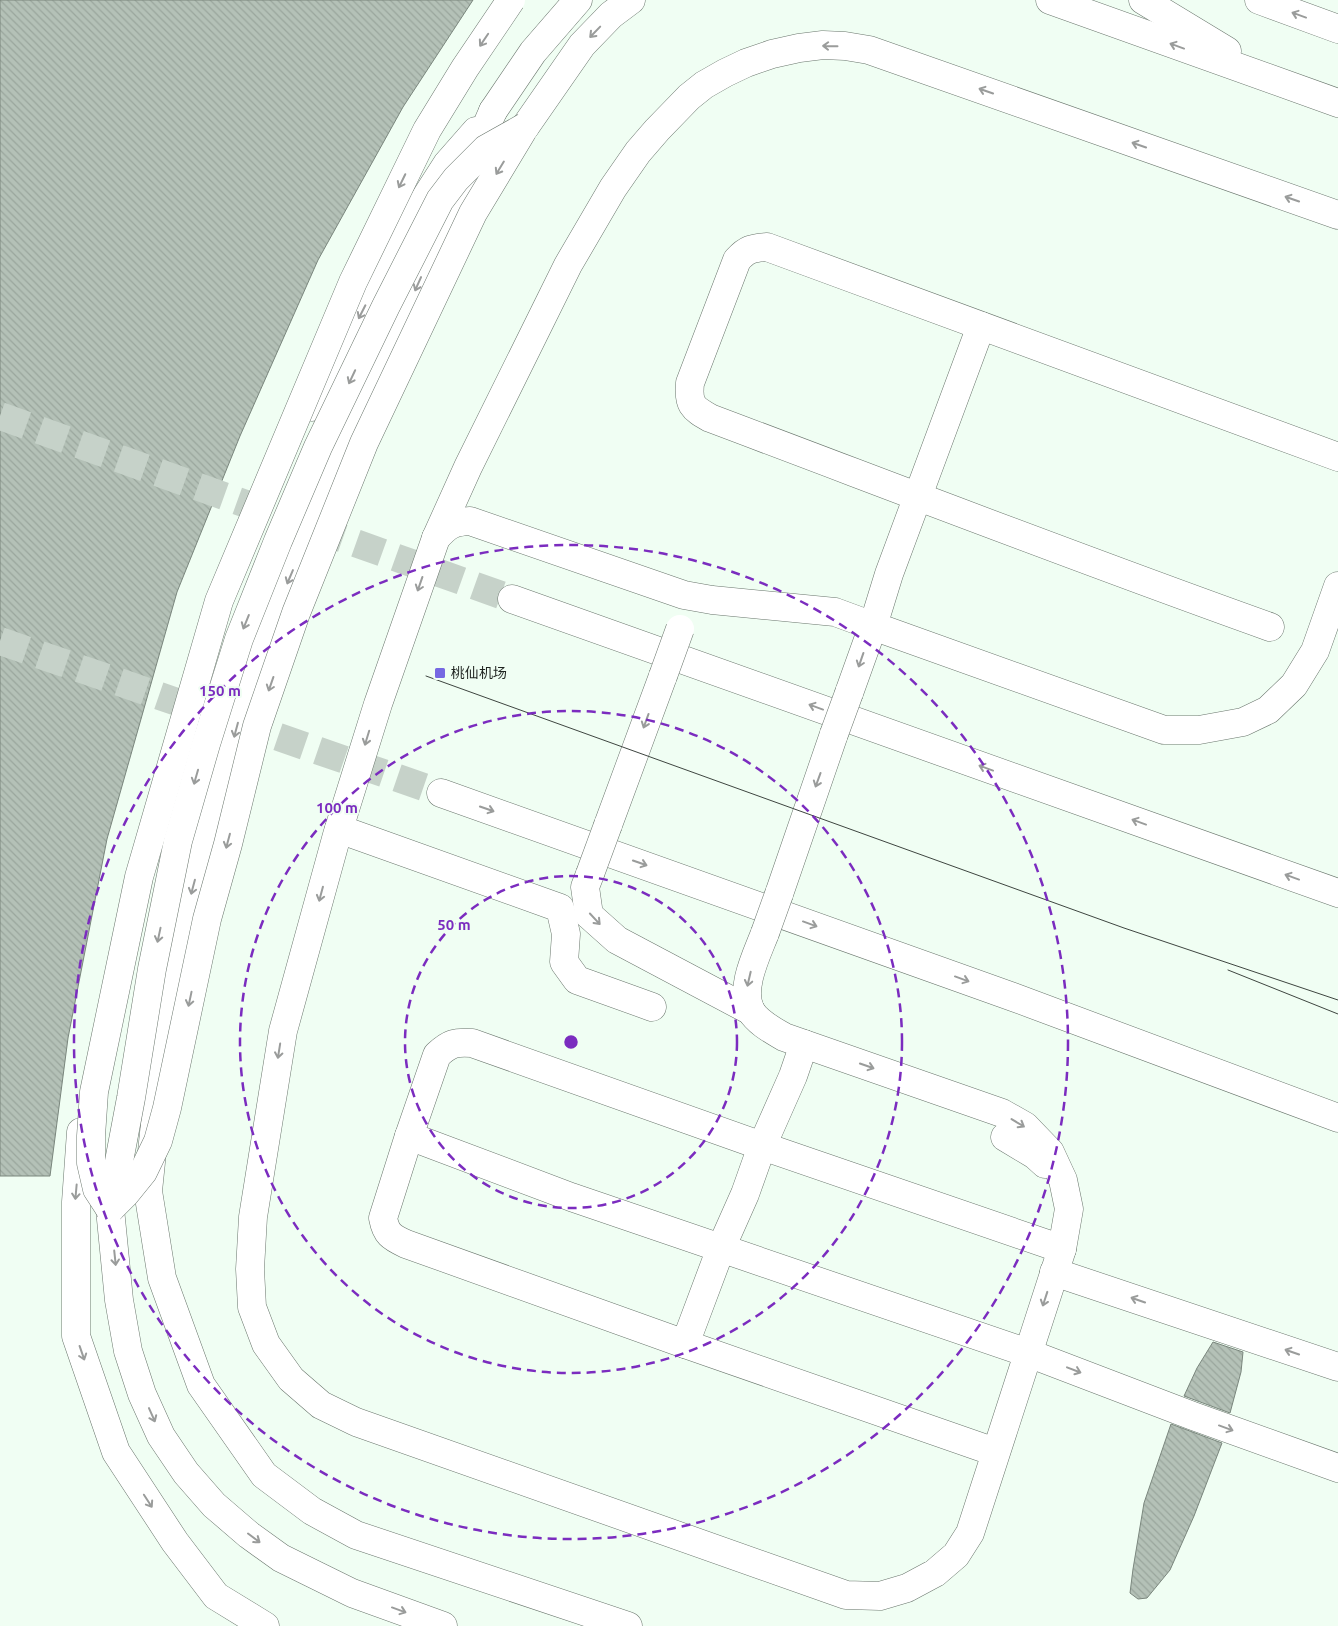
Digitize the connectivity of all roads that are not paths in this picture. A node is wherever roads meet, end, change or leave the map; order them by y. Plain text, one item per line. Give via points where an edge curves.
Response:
1 (511, 0) edge
2 (578, 0) edge
3 (631, 0) edge
4 (1050, 0) edge
5 (1143, 0) edge
6 (1259, 0) edge
7 (1338, 29) edge
8 (1277, 82) junction
9 (1338, 104) edge
10 (493, 111) junction
11 (525, 127) junction
12 (1338, 215) edge
13 (981, 326) junction
14 (1338, 457) edge
15 (918, 497) junction
16 (436, 538) junction
17 (1338, 586) edge
18 (692, 597) junction
19 (512, 599) tunnel mouth
20 (873, 626) junction
21 (1270, 627) dead end
22 (1329, 640) edge
23 (441, 793) tunnel mouth
24 (339, 829) junction
25 (1338, 893) edge
26 (652, 1008) dead end
27 (751, 1011) junction
28 (804, 1044) junction
29 (1338, 1118) edge
30 (408, 1136) junction
31 (1005, 1138) dead end
32 (762, 1146) junction
33 (1063, 1180) junction
34 (110, 1210) junction
35 (720, 1248) junction
36 (1058, 1261) junction
37 (685, 1344) junction
38 (1028, 1353) junction
39 (1338, 1367) edge
40 (995, 1452) junction
41 (1338, 1468) edge
42 (265, 1626) edge
43 (443, 1626) edge
44 (628, 1626) edge

1 -> 34 main road, bridge via 460,76 418,148 353,282 219,601 139,877 94,1092 91,1164 97,1189
2 - 10 main road via 533,52
3 -> 11 main road via 582,44
8 -> 4 main road
5 - 8 main road
7 -> 6 main road
8 - 9 main road
10 -> 42 main road via 447,164 404,231 306,420 196,656 122,910 83,1116 76,1202 76,1336 116,1452 175,1542 216,1596
10 -> 44 main road via 255,658 171,968 148,1191 162,1278 200,1385 264,1475 312,1511 356,1535
11 -> 34 main road, bridge via 473,213 364,443 296,613 257,726 206,919 158,1141 143,1172
11 -> 34 main road, bridge via 486,150 456,178 440,200 318,448 239,639 178,841
12 -> 16 main road via 869,50 823,45 799,48 746,63 725,72 689,97 638,152 613,188 544,313
13 - 14 main road
13 - 15 main road
13 - 15 main road via 767,247 754,248 737,260 690,384 688,398 696,410 710,418
15 - 20 main road
15 - 21 main road
16 - 18 main road via 455,522 470,521
16 -> 24 main road via 378,704
17 - 22 main road
18 - 20 main road via 834,612
18 -> 27 main road, bridge via 585,887 589,915 617,940
25 -> 19 main road
20 - 22 main road via 1164,730 1199,730 1243,722 1268,710 1294,685 1315,651
20 -> 27 main road, bridge via 751,971 746,990
23 -> 29 main road via 1013,997
24 - 26 main road via 560,908 566,934 564,962 577,980
24 -> 40 main road via 283,1031 253,1217 252,1307 266,1344 291,1379 321,1405 356,1422 846,1595 880,1596 907,1588 935,1573 956,1555 970,1533
27 - 28 main road via 784,1037
28 - 32 main road
28 -> 33 main road via 1002,1113 1025,1126 1050,1152
30 - 32 main road via 437,1055 456,1042 472,1043
30 - 35 main road
30 - 37 main road via 383,1218 386,1231 395,1239
31 - 33 main road via 1035,1155
32 - 35 main road via 745,1194
32 - 36 main road
33 - 36 main road via 1069,1209
34 -> 43 main road via 128,1351 142,1394 161,1436 186,1473 214,1504 281,1558 352,1593
35 - 37 main road
35 - 38 main road
36 -> 38 main road
39 -> 36 main road
37 - 40 main road
38 - 40 main road
38 -> 41 main road

